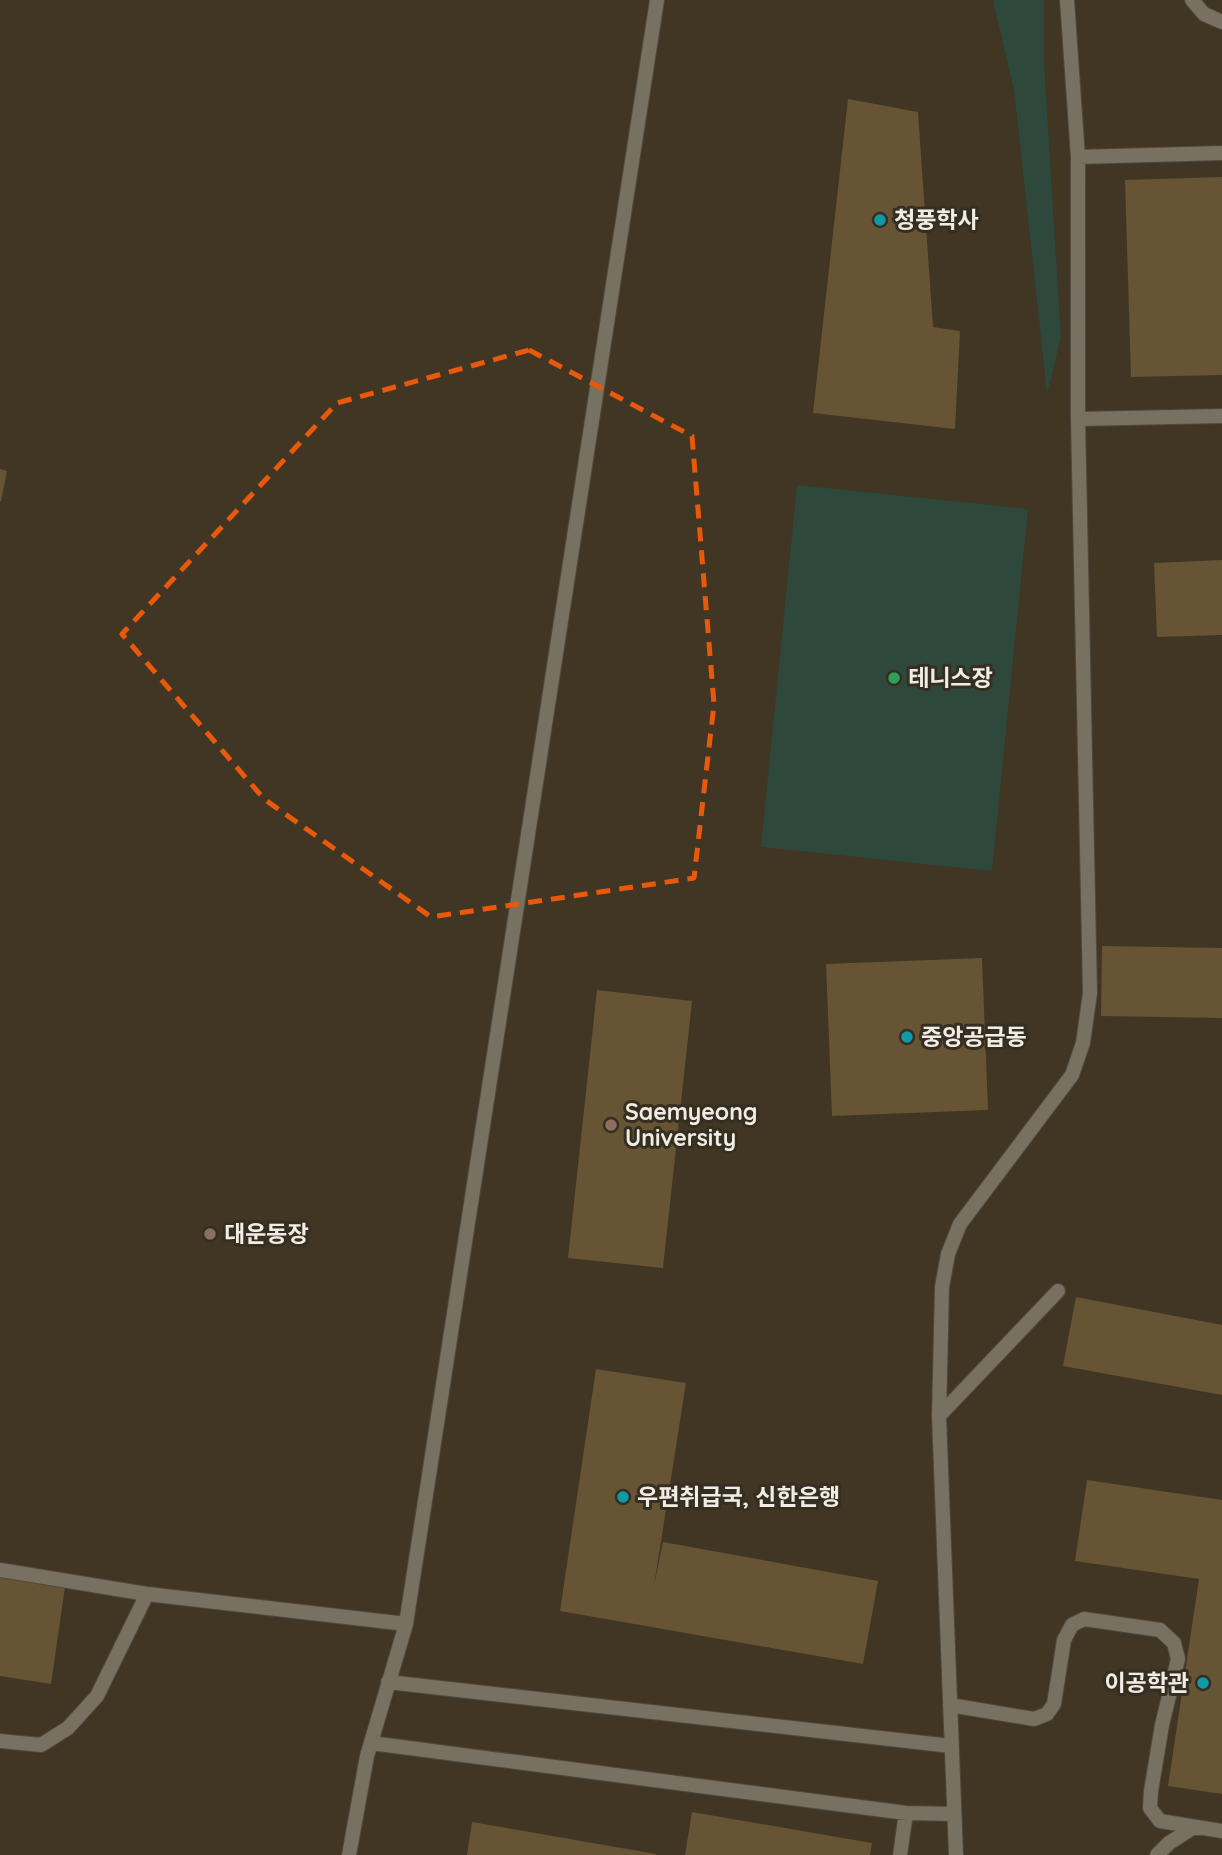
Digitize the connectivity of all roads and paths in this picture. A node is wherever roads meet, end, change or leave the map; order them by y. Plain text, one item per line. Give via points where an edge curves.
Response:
1 (657, 0) edge
2 (1067, 0) edge
3 (1192, 0) edge
4 (1222, 22) edge
5 (1222, 153) edge
6 (1078, 157) junction
7 (1222, 416) edge
8 (1078, 419) junction
9 (1058, 1291) dead end
10 (939, 1416) junction
11 (0, 1570) edge
12 (147, 1594) junction
13 (406, 1624) junction
14 (388, 1682) junction
15 (950, 1705) junction
16 (0, 1741) edge
17 (371, 1743) junction
18 (951, 1746) junction
19 (906, 1813) junction
20 (954, 1814) junction
21 (1194, 1827) junction
22 (1222, 1832) edge
23 (349, 1855) edge
24 (900, 1855) edge
25 (956, 1855) edge
26 (1157, 1855) edge

1 - 13 lane
2 - 6 lane
3 - 4 lane via 1204,14
5 - 6 lane
6 - 8 lane
7 - 8 lane
8 - 10 lane via 1089,979 1083,1043 1072,1075 960,1224 948,1254 942,1287
9 - 10 lane
10 - 15 lane
11 - 12 lane
12 - 13 lane
12 - 16 lane via 97,1696 68,1728 41,1745
13 - 14 lane
14 - 17 lane
14 - 18 lane
15 - 18 lane
15 - 21 lane via 1034,1719 1047,1714 1054,1704 1064,1640 1072,1625 1084,1619 1160,1630 1174,1643 1178,1659 1162,1725 1150,1808 1160,1821
17 - 19 lane
17 - 23 lane
18 - 20 lane
19 - 20 lane
19 - 24 lane
20 - 25 lane
21 - 22 lane
21 - 26 lane

